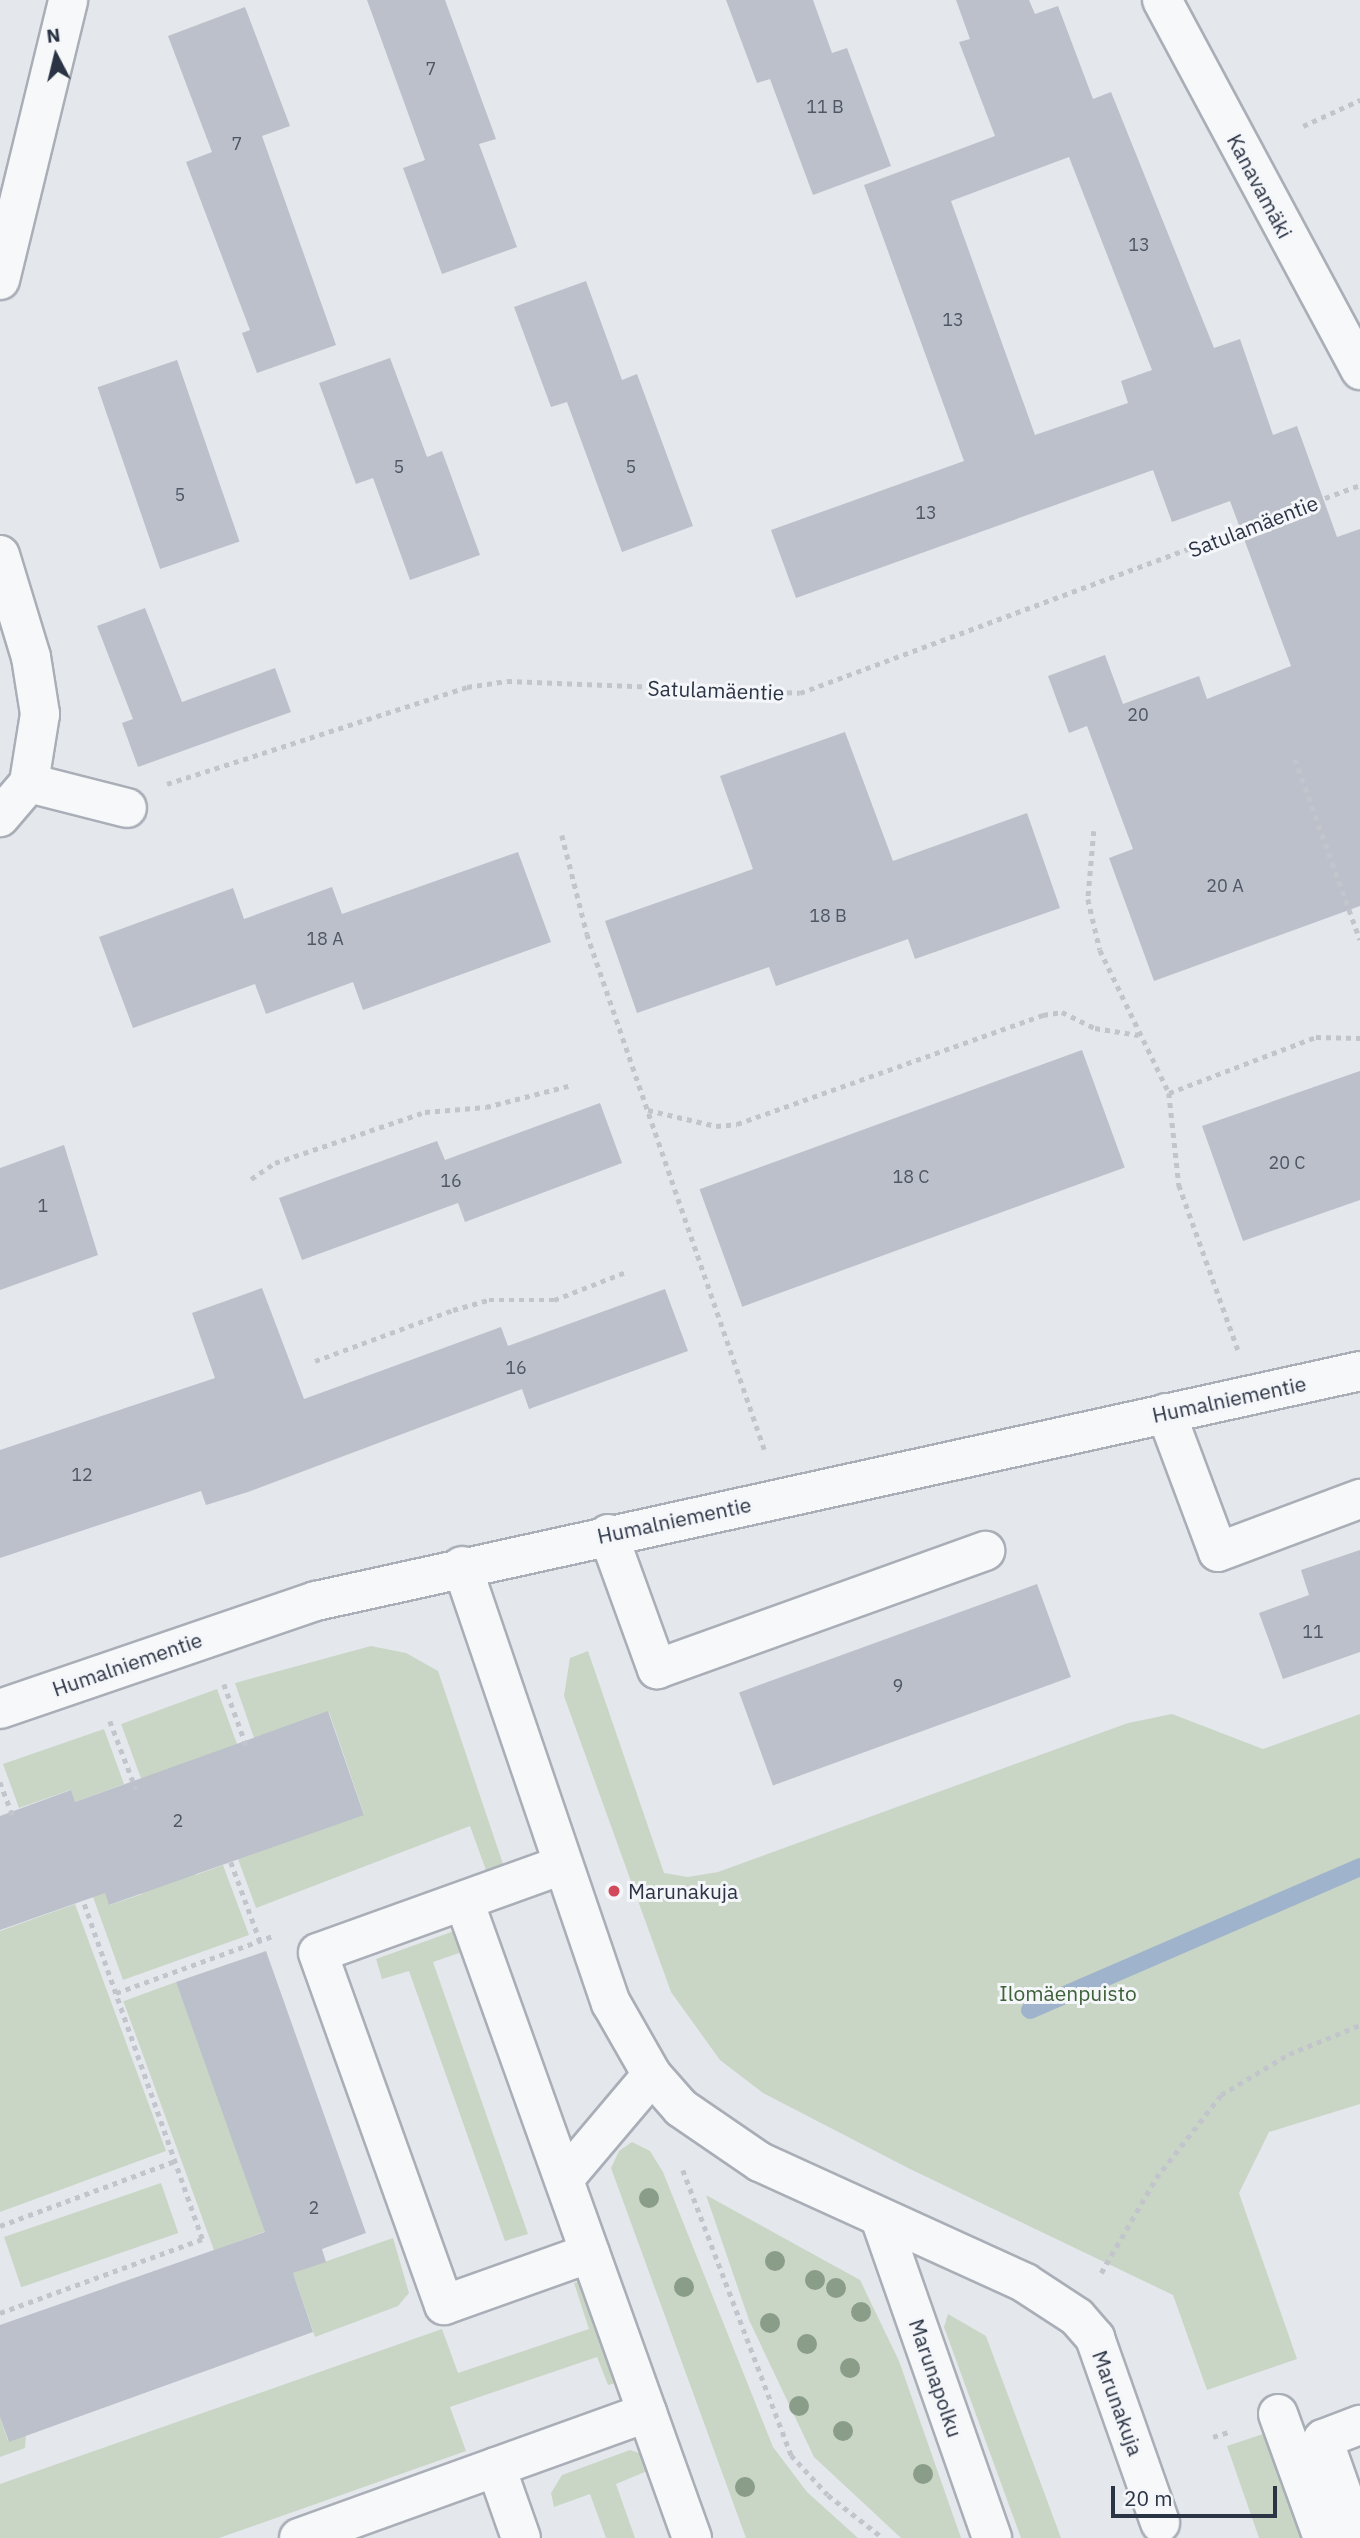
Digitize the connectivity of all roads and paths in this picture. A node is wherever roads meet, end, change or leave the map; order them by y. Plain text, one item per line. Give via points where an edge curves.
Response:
1 (68, 0) edge
2 (1162, 0) edge
3 (1360, 100) edge
4 (1303, 126) dead end
5 (0, 280) edge
6 (1360, 370) edge
7 (1360, 485) edge
8 (0, 555) edge
9 (1295, 759) dead end
10 (29, 783) junction
11 (111, 804) joint
12 (0, 817) edge
13 (1094, 831) dead end
14 (562, 835) dead end
15 (1360, 940) edge
16 (1138, 1035) junction
17 (1360, 1038) edge
18 (568, 1086) dead end
19 (1169, 1093) junction
20 (648, 1110) junction
21 (251, 1179) dead end
22 (626, 1272) dead end
23 (1241, 1358) dead end
24 (315, 1361) dead end
25 (1360, 1371) edge
26 (1166, 1413) junction
27 (766, 1459) dead end
28 (1360, 1499) edge
29 (608, 1534) junction
30 (985, 1551) dead end
31 (462, 1566) junction
32 (222, 1677) dead end
33 (0, 1709) edge
34 (108, 1717) dead end
35 (248, 1750) dead end
36 (0, 1782) edge
37 (136, 1789) dead end
38 (14, 1819) dead end
39 (231, 1862) dead end
40 (562, 1865) junction
41 (83, 1901) dead end
42 (464, 1901) junction
43 (260, 1941) junction
44 (318, 1954) junction
45 (116, 1993) junction
46 (1360, 2025) edge
47 (652, 2076) junction
48 (681, 2108) junction
49 (175, 2161) junction
50 (564, 2179) junction
51 (880, 2218) junction
52 (0, 2226) edge
53 (590, 2253) junction
54 (0, 2313) edge
55 (1076, 2316) junction
56 (648, 2413) junction
57 (1278, 2414) dead end
58 (1360, 2426) edge
59 (496, 2468) junction
60 (1160, 2523) dead end
61 (299, 2538) edge
62 (521, 2538) edge
63 (692, 2538) edge
64 (883, 2538) edge
65 (992, 2538) edge
66 (1323, 2538) edge
67 (1358, 2538) edge

1 - 5 street
2 - 6 street, Kanavamäki
3 - 4 path
7 - 11 path, Satulamäentie via 800,693 507,681
8 - 10 street via 30,657 40,715
9 - 15 path
10 - 11 street
10 - 12 street
13 - 16 path via 1088,899 1100,950
14 - 20 path via 587,934
16 - 19 path
16 - 20 path via 1095,1028 1062,1012 737,1124 716,1126
17 - 19 path via 1316,1037
18 - 21 path via 486,1107 425,1112 275,1163
19 - 23 path via 1179,1185
20 - 27 path
22 - 24 path via 554,1300 465,1307
25 - 26 street, Humalniementie
26 - 28 street via 1218,1552
26 - 29 street, Humalniementie
29 - 30 street via 657,1669
29 - 31 street, Humalniementie
31 - 33 street, Humalniementie via 304,1605
31 - 40 street, Marunakuja
32 - 35 path
34 - 37 path
36 - 38 path
39 - 43 path
40 - 42 street
40 - 47 street, Marunakuja via 621,2031
41 - 45 path
42 - 44 street
42 - 50 street
43 - 44 path via 307,1924
43 - 45 path
44 - 53 street via 444,2305
45 - 49 path
46 - 55 path via 1289,2054 1221,2095 1156,2178
47 - 48 street, Marunakuja
47 - 50 street
48 - 51 street, Marunakuja via 760,2162
48 - 64 path via 681,2163 791,2455 828,2495
49 - 52 path
49 - 54 path via 202,2239
50 - 53 street
51 - 55 street, Marunakuja via 1025,2283
51 - 65 street, Marunapolku
53 - 56 street
55 - 60 street, Marunakuja via 1094,2338
56 - 59 street
56 - 63 street
57 - 66 street
58 - 67 street via 1322,2439
59 - 61 street
59 - 62 street

